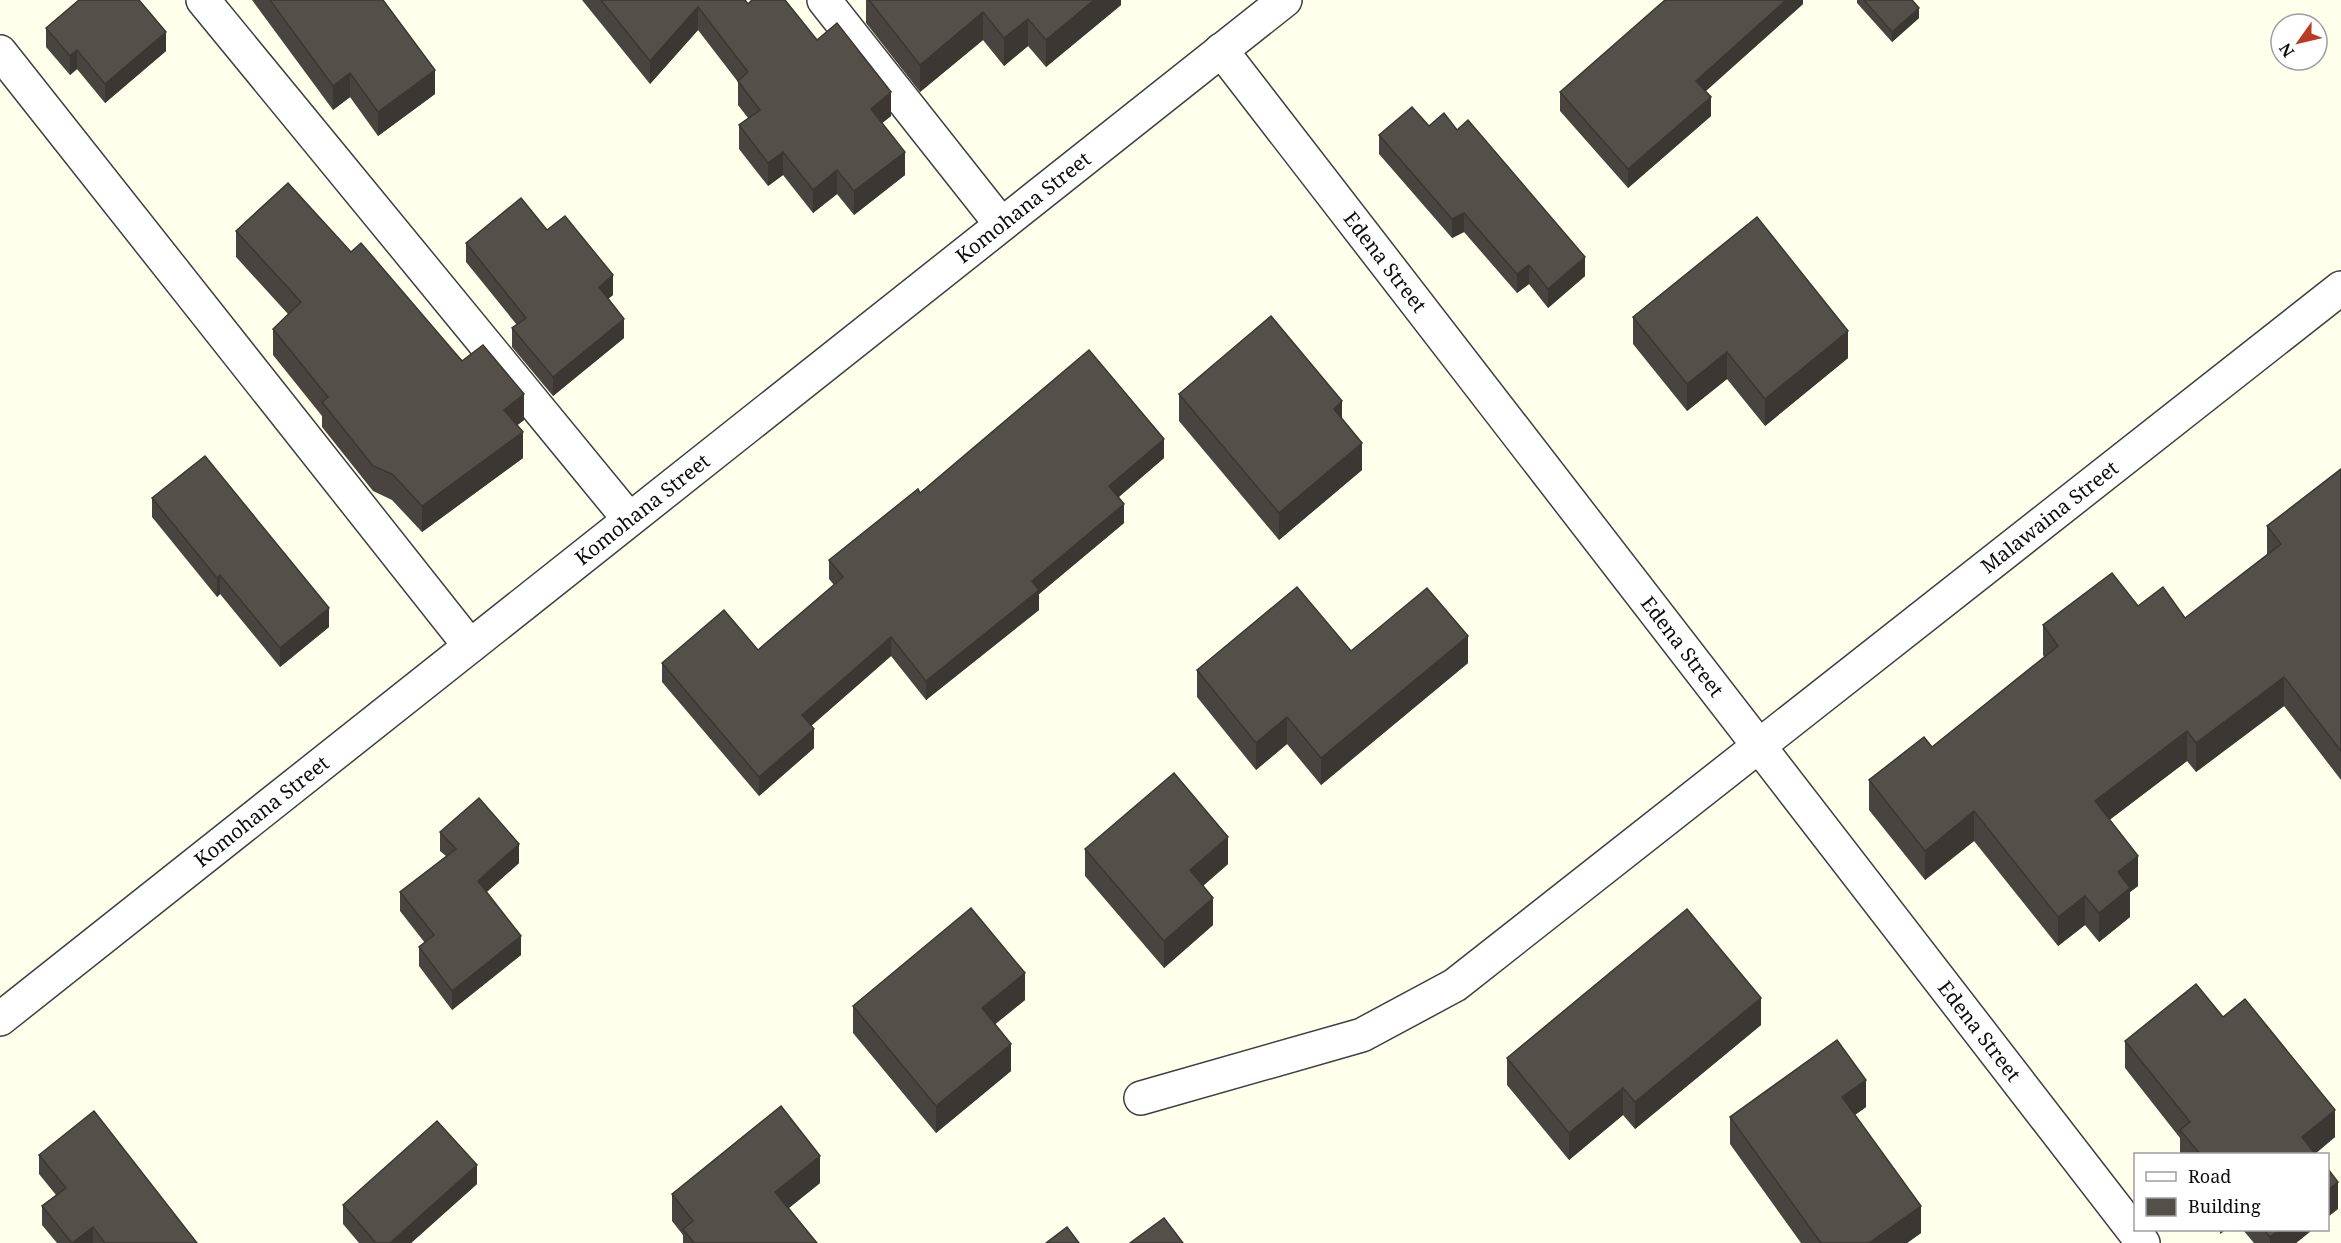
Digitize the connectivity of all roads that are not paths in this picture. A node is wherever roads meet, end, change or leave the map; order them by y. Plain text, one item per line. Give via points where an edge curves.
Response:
1 (203, 0) edge
2 (824, 0) edge
3 (1284, 0) edge
4 (1221, 50) junction
5 (0, 52) edge
6 (1001, 224) junction
7 (2341, 288) edge
8 (629, 519) junction
9 (470, 646) junction
10 (1759, 746) junction
11 (0, 1019) edge
12 (1141, 1098) dead end
13 (2134, 1230) edge
14 (2135, 1231) edge
15 (2144, 1243) edge

1 - 8 street
2 - 6 street
3 - 4 street, Komohana Street
4 - 6 street, Komohana Street
4 - 10 street, Edena Street
5 - 9 street
6 - 8 street, Komohana Street
7 - 10 street, Malawaina Street
8 - 9 street, Komohana Street
9 - 11 street, Komohana Street
10 - 12 street, Malawaina Street via 1455,985 1362,1035
10 - 13 street, Edena Street
14 - 15 street, Edena Street

